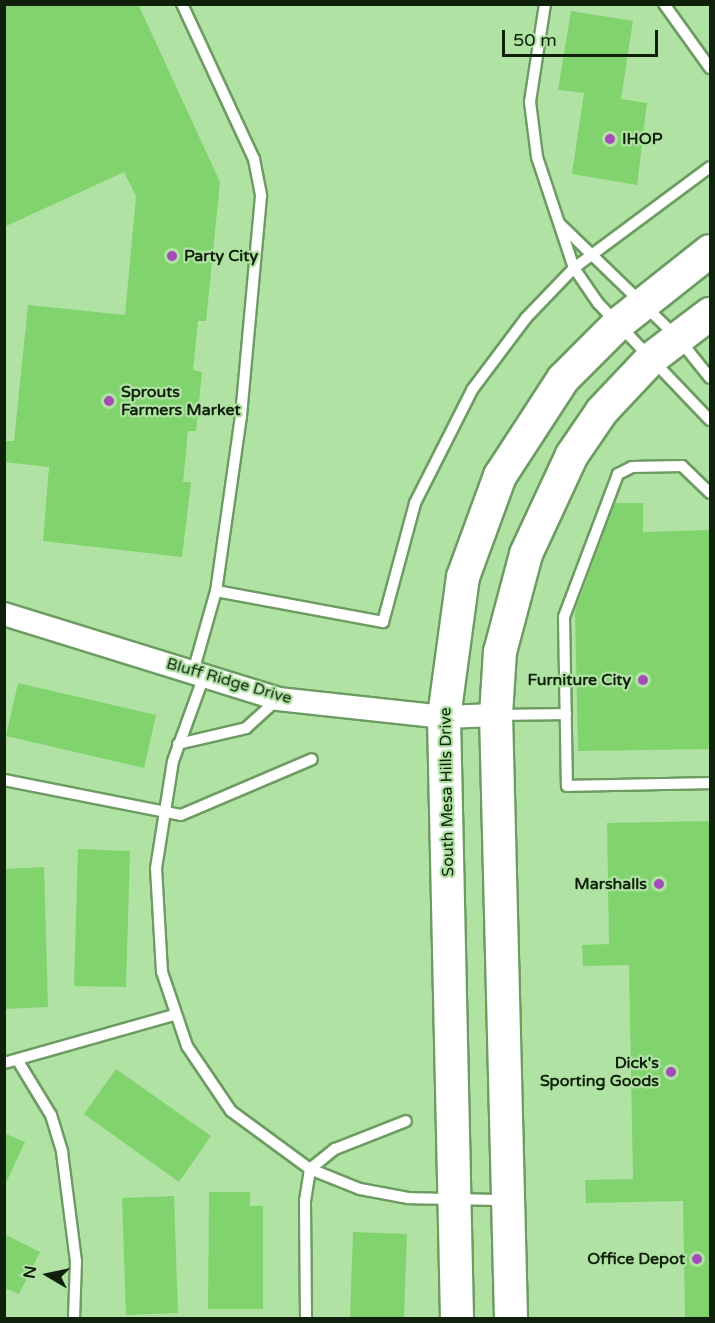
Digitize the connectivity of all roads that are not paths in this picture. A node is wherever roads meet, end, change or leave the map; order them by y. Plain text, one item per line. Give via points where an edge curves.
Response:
1 (182, 4) edge
2 (545, 4) edge
3 (664, 4) edge
4 (711, 68) edge
5 (711, 167) edge
6 (560, 225) junction
7 (711, 251) edge
8 (593, 254) junction
9 (574, 268) junction
10 (642, 303) junction
11 (711, 314) edge
12 (618, 324) junction
13 (678, 338) junction
14 (652, 358) junction
15 (711, 378) edge
16 (711, 420) edge
17 (711, 493) edge
18 (216, 591) junction
19 (4, 614) edge
20 (199, 674) junction
21 (278, 699) junction
22 (566, 714) junction
23 (495, 715) junction
24 (444, 717) junction
25 (178, 744) junction
26 (312, 759) dead end
27 (4, 780) edge
28 (711, 783) edge
29 (161, 815) junction
30 (174, 1015) junction
31 (18, 1061) junction
32 (4, 1063) edge
33 (406, 1121) dead end
34 (310, 1169) junction
35 (510, 1200) junction
36 (456, 1201) junction
37 (74, 1318) edge
38 (306, 1318) edge
39 (458, 1318) edge
40 (511, 1318) edge

1 - 18 lane via 254,159 261,196 241,417
2 - 6 lane via 530,102 537,157
3 - 4 lane
5 - 8 lane
6 - 8 lane
6 - 9 lane
7 - 10 street, South Mesa Hills Drive
8 - 9 lane
8 - 10 lane
9 - 12 lane
9 - 18 lane via 526,318 472,390 415,503 383,622
10 - 12 street, South Mesa Hills Drive
10 - 13 lane
11 - 13 street
12 - 14 lane
12 - 24 street, South Mesa Hills Drive via 563,379 500,476 463,577
13 - 14 street
13 - 15 lane
14 - 16 lane
14 - 23 street via 602,411 544,509 512,596 500,652
17 - 22 lane via 682,466 632,467 613,481 564,617
18 - 20 lane
19 - 20 street, Bluff Ridge Drive
20 - 21 street, Bluff Ridge Drive
20 - 25 lane
21 - 24 street, Bluff Ridge Drive
21 - 25 lane via 246,728
22 - 23 lane
22 - 28 lane via 567,786
23 - 24 street, Bluff Ridge Drive
23 - 35 street
24 - 36 street, South Mesa Hills Drive
25 - 29 lane
26 - 29 lane via 181,815
27 - 29 lane
29 - 30 lane via 155,917 162,972
30 - 31 lane
30 - 34 lane via 192,1055 231,1111
31 - 32 lane
31 - 37 lane via 51,1115 62,1152 76,1261
33 - 34 lane via 335,1149
34 - 36 lane via 360,1189
34 - 38 lane via 304,1201
35 - 36 lane
35 - 40 street
36 - 39 street, South Mesa Hills Drive

